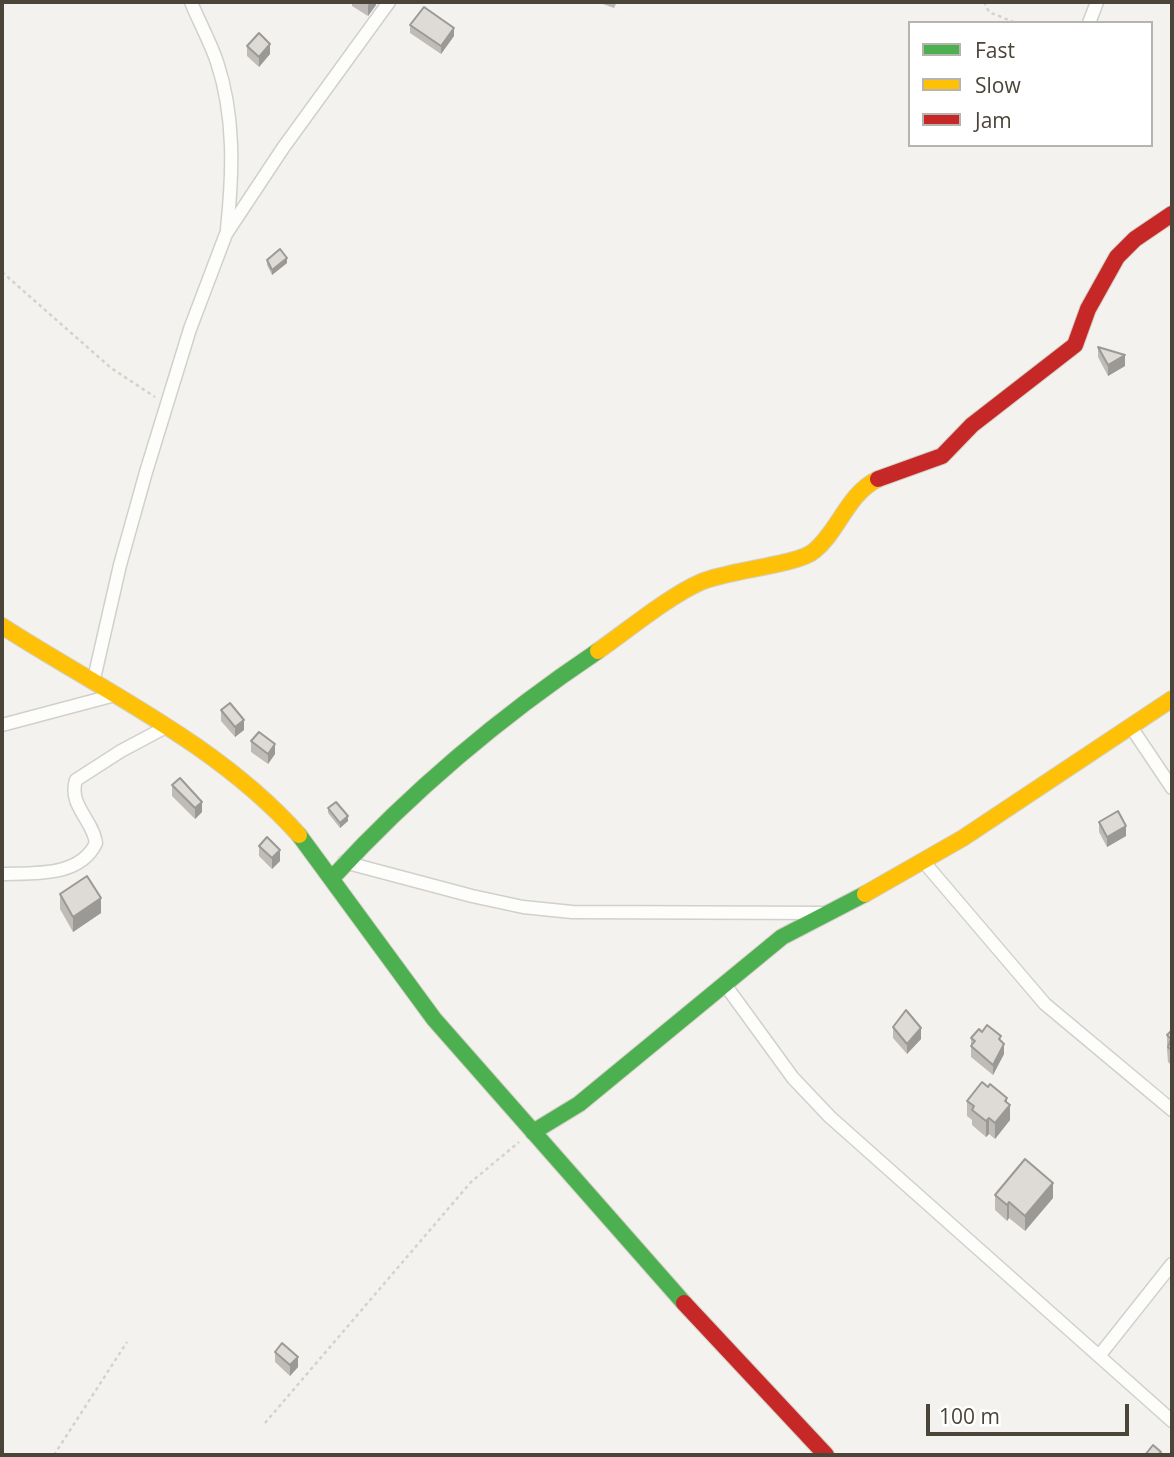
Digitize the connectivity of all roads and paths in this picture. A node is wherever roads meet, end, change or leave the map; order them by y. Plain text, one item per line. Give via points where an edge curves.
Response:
1 (191, 2) edge
2 (389, 2) edge
3 (984, 2) edge
4 (1097, 2) edge
5 (1011, 21) edge
6 (1090, 21) edge
7 (1172, 214) edge
8 (226, 234) junction
9 (2, 272) edge
10 (167, 405) junction
11 (2, 626) edge
12 (93, 683) junction
13 (115, 695) junction
14 (1172, 699) edge
15 (2, 725) edge
16 (166, 727) junction
17 (1130, 727) junction
18 (1172, 788) edge
19 (344, 862) junction
20 (923, 862) junction
21 (2, 874) edge
22 (334, 876) junction
23 (827, 913) junction
24 (726, 986) junction
25 (1172, 1110) edge
26 (533, 1132) junction
27 (1172, 1264) edge
28 (127, 1342) dead end
29 (1099, 1356) junction
30 (1172, 1421) edge
31 (265, 1423) dead end
32 (54, 1455) edge
33 (826, 1455) edge

1 - 8 street via 217,62 230,118 232,177
2 - 8 street
3 - 5 path via 989,12
4 - 6 street
7 - 19 street via 1124,250 1077,329 1075,345 972,425 946,452 870,483 815,551 698,583 617,637 466,747
8 - 10 street
9 - 10 path via 111,368
10 - 12 street via 120,565
11 - 12 street
12 - 13 street
13 - 15 street
13 - 16 street
14 - 17 street
16 - 21 street via 76,780 76,803 96,843 83,861 48,872
16 - 22 street via 258,795
17 - 18 street
17 - 20 street
19 - 22 street
19 - 23 street via 485,899 572,912
20 - 23 street
20 - 25 street via 1045,1004
22 - 26 street via 402,979
23 - 24 street via 782,937
24 - 26 street via 579,1104
24 - 29 street via 793,1078 830,1117
26 - 31 path via 471,1182
26 - 33 street via 668,1288
27 - 29 street
28 - 32 path
29 - 30 street

